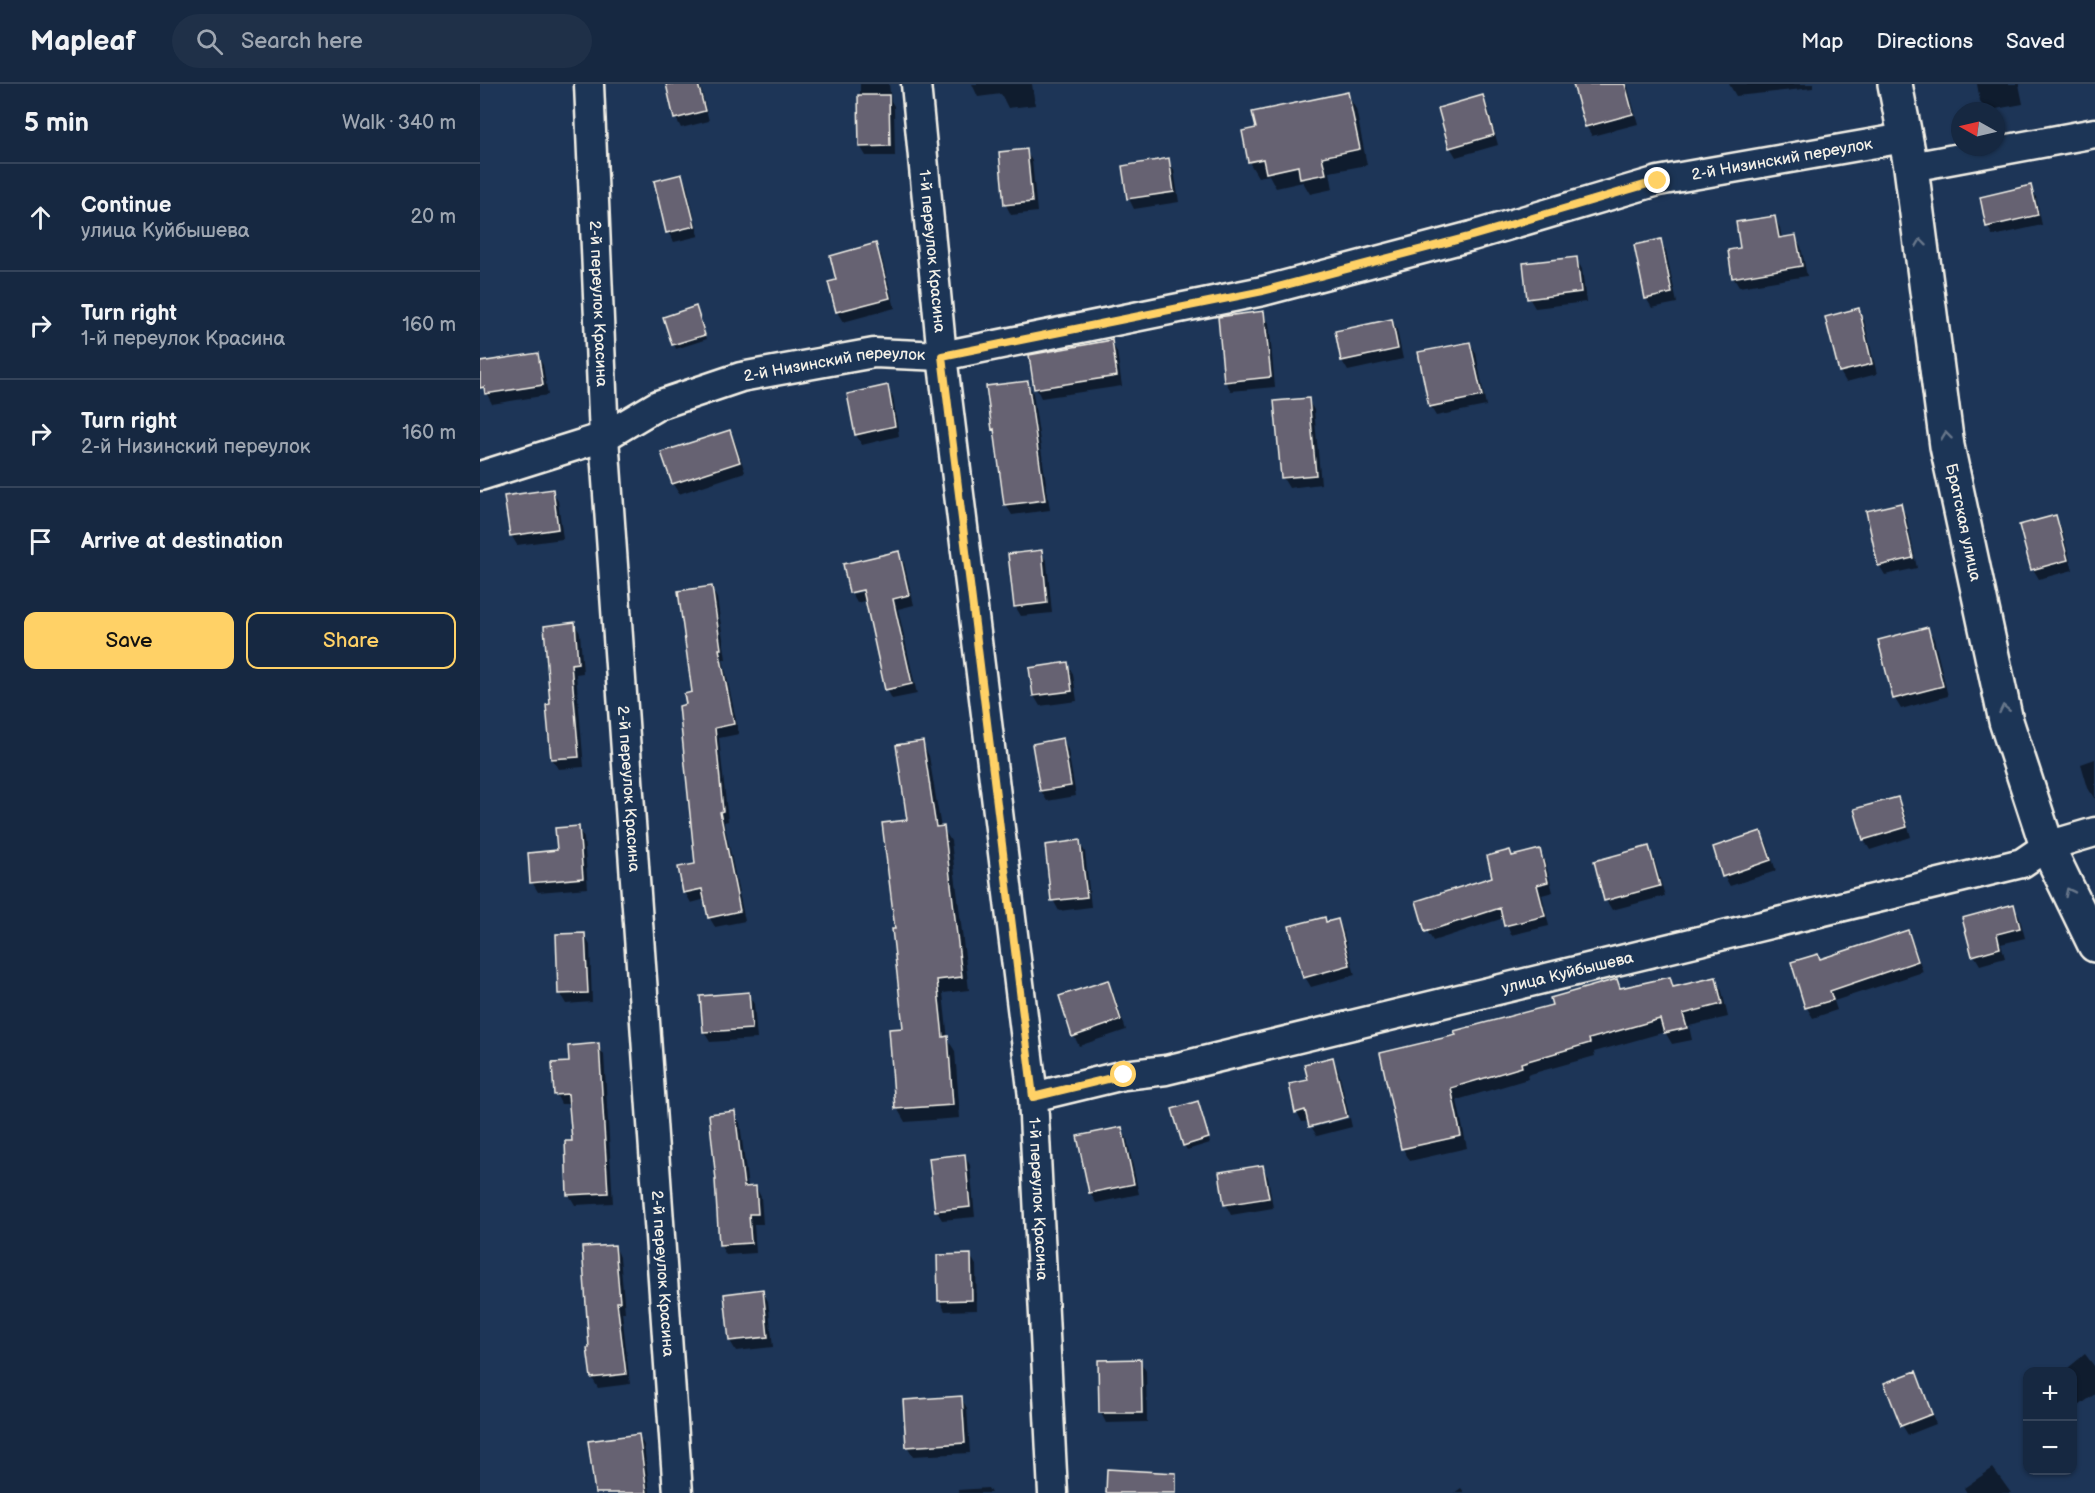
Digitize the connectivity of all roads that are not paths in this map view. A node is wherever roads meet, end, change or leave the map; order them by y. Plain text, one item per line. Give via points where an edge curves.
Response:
1 (590, 84) edge
2 (916, 84) edge
3 (1895, 84) edge
4 (2095, 133) edge
5 (1908, 152) junction
6 (942, 356) junction
7 (604, 437) junction
8 (480, 476) edge
9 (2095, 832) edge
10 (2047, 846) junction
11 (2095, 945) edge
12 (1033, 1097) junction
13 (678, 1493) edge
14 (1053, 1493) edge

1 - 7 street, 2-й переулок Красина
2 - 6 street, 1-й переулок Красина
3 - 5 street, Братская улица
4 - 5 street, 2-й Низинский переулок
5 - 6 street, 2-й Низинский переулок via 1658,181 1472,236 1263,291
10 -> 5 street, Братская улица via 2007,721 1947,447
6 - 7 street, 2-й Низинский переулок via 874,353 741,377 658,405
6 - 12 street, 1-й переулок Красина
7 - 8 street, 2-й Низинский переулок
7 - 13 street, 2-й переулок Красина
9 - 10 street, улица Куйбышева
11 -> 10 street, Братская улица
10 - 12 street, улица Куйбышева via 2022,863 1166,1070 1124,1075
12 - 14 street, 1-й переулок Красина

